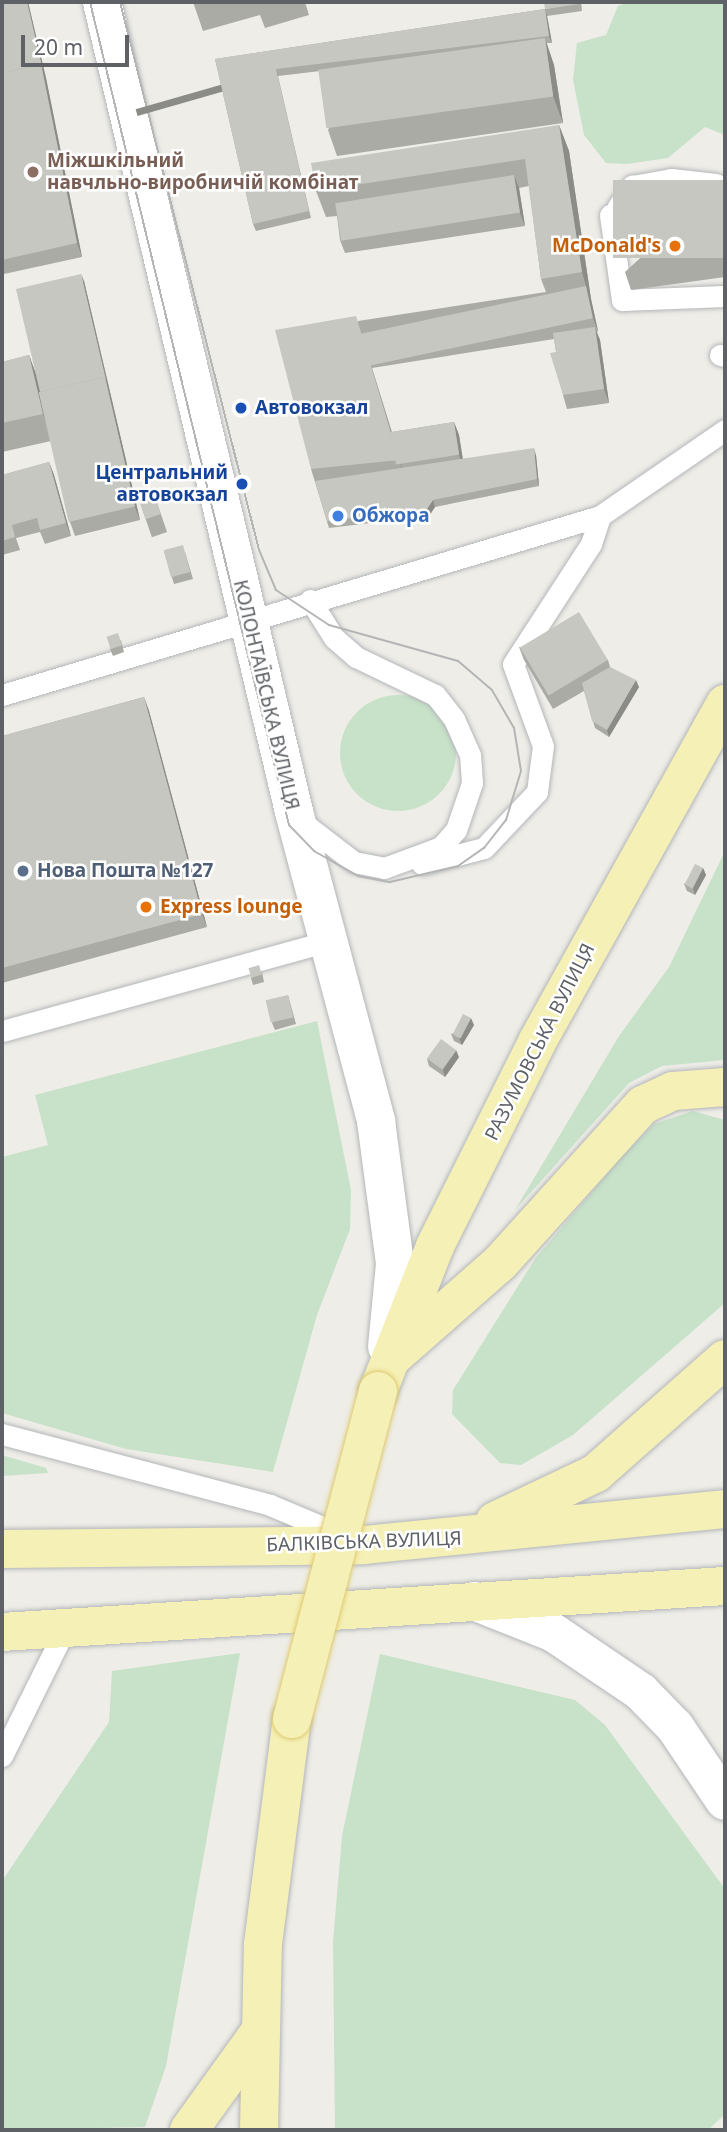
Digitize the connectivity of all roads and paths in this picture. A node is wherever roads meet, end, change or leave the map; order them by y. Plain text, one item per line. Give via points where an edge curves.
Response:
1 (102, 2) edge
2 (720, 183) edge
3 (725, 296) edge
4 (725, 430) edge
5 (600, 516) junction
6 (310, 600) junction
7 (249, 624) junction
8 (2, 695) edge
9 (725, 704) edge
10 (294, 812) junction
11 (384, 868) junction
12 (329, 942) junction
13 (2, 1031) edge
14 (725, 1087) edge
15 (725, 1359) edge
16 (384, 1375) junction
17 (2, 1434) edge
18 (725, 1509) edge
19 (448, 1540) junction
20 (364, 1545) junction
21 (2, 1549) edge
22 (725, 1586) edge
23 (474, 1601) junction
24 (65, 1629) junction
25 (2, 1632) edge
26 (2, 1756) edge
27 (725, 1801) edge
28 (260, 2025) junction
29 (189, 2130) edge
30 (259, 2130) edge
31 (285, 2130) edge

1 - 7 main road, КОЛОНТАЇВСЬКА ВУЛИЦЯ
2 - 3 lane via 673,201 617,208 610,225 622,300
4 - 5 lane
5 - 6 lane
5 - 11 lane via 591,544 513,664 543,746 537,792 484,848
6 - 7 lane
6 - 11 lane via 334,638 356,657 435,695 454,719 470,755 472,783 456,830 441,847
7 - 8 lane
7 - 10 main road, КОЛОНТАЇВСЬКА ВУЛИЦЯ
9 - 16 main road, РАЗУМОВСЬКА ВУЛИЦЯ via 537,1042 435,1246
10 - 11 lane via 342,855
10 - 12 main road, КОЛОНТАЇВСЬКА ВУЛИЦЯ
12 - 13 lane
12 - 16 main road, КОЛОНТАЇВСЬКА ВУЛИЦЯ via 390,1199 395,1298
14 - 16 main road via 673,1091 643,1105 500,1263
15 - 19 main road via 596,1473 548,1500
16 - 28 main road, РАЗУМОВСЬКА ВУЛИЦЯ, bridge via 292,1719 269,1875
17 - 20 lane via 270,1505
18 - 19 main road, БАЛКІВСЬКА ВУЛИЦЯ
19 - 20 main road, БАЛКІВСЬКА ВУЛИЦЯ
20 - 21 main road, БАЛКІВСЬКА ВУЛИЦЯ
22 - 23 main road
23 - 24 main road
23 - 27 main road via 554,1633 641,1692 674,1727
24 - 25 main road
24 - 26 lane
28 - 29 main road
28 - 30 main road
28 - 31 main road

